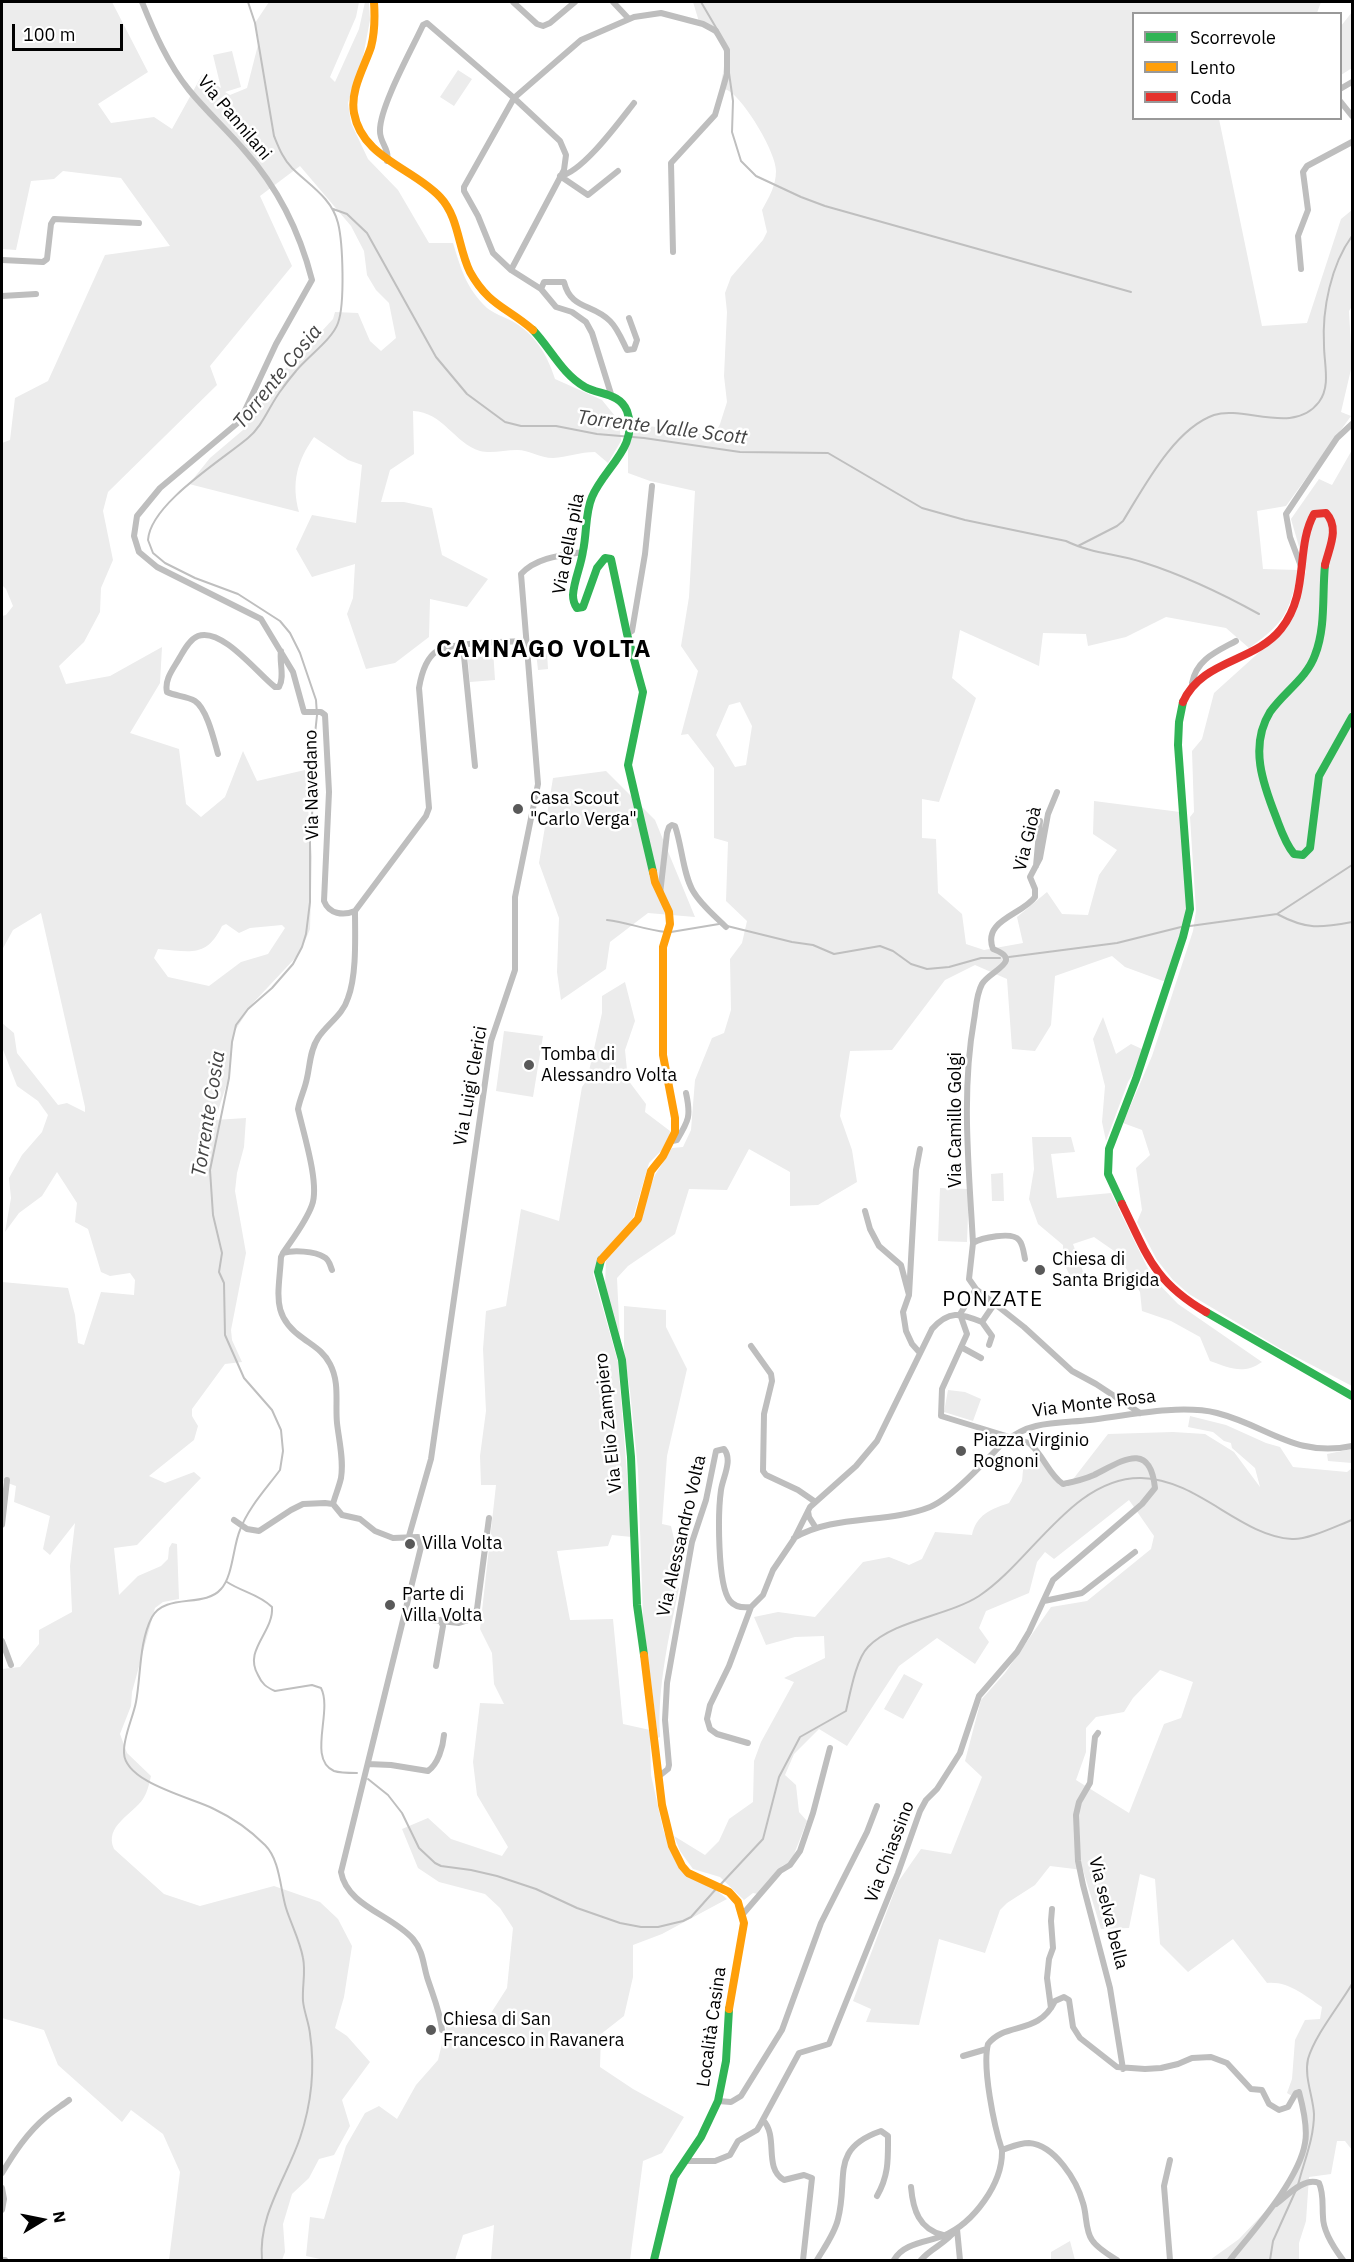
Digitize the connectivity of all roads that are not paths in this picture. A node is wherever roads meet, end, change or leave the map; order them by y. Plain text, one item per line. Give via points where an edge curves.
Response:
1 (142, 2) edge
2 (374, 2) edge
3 (513, 2) edge
4 (575, 2) edge
5 (613, 2) edge
6 (629, 19) junction
7 (514, 98) junction
8 (1342, 102) edge
9 (634, 104) dead end
10 (1353, 116) edge
11 (1353, 142) edge
12 (387, 161) junction
13 (618, 171) dead end
14 (560, 176) junction
15 (588, 195) junction
16 (593, 202) dead end
17 (139, 223) dead end
18 (673, 252) dead end
19 (2, 260) edge
20 (511, 270) junction
21 (1301, 270) dead end
22 (541, 289) junction
23 (36, 294) dead end
24 (2, 296) edge
25 (629, 318) dead end
26 (611, 394) junction
27 (1353, 424) edge
28 (652, 486) dead end
29 (583, 552) junction
30 (1303, 569) junction
31 (261, 619) joint
32 (627, 634) junction
33 (525, 641) junction
34 (1236, 641) dead end
35 (463, 646) junction
36 (281, 650) junction
37 (1192, 683) junction
38 (1353, 717) edge
39 (218, 754) dead end
40 (475, 766) dead end
41 (1057, 792) dead end
42 (1040, 821) dead end
43 (1036, 867) junction
44 (660, 894) junction
45 (355, 911) junction
46 (726, 927) dead end
47 (999, 970) joint
48 (686, 1093) dead end
49 (672, 1141) junction
50 (920, 1149) dead end
51 (865, 1211) dead end
52 (973, 1243) junction
53 (283, 1253) junction
54 (1025, 1259) dead end
55 (332, 1270) dead end
56 (976, 1289) junction
57 (909, 1295) junction
58 (995, 1303) junction
59 (960, 1314) junction
60 (982, 1322) junction
61 (988, 1345) dead end
62 (751, 1346) dead end
63 (961, 1347) junction
64 (920, 1353) junction
65 (981, 1358) dead end
66 (1353, 1396) edge
67 (1141, 1413) junction
68 (1353, 1446) edge
69 (7, 1480) dead end
70 (814, 1501) junction
71 (333, 1504) junction
72 (808, 1511) junction
73 (489, 1518) dead end
74 (234, 1520) dead end
75 (2, 1525) edge
76 (816, 1528) junction
77 (409, 1536) junction
78 (794, 1539) junction
79 (1135, 1551) dead end
80 (1044, 1601) junction
81 (751, 1607) junction
82 (405, 1617) junction
83 (440, 1620) junction
84 (2, 1641) edge
85 (11, 1665) dead end
86 (436, 1666) dead end
87 (1098, 1732) dead end
88 (444, 1735) dead end
89 (748, 1743) dead end
90 (830, 1748) dead end
91 (367, 1768) junction
92 (658, 1778) junction
93 (877, 1806) dead end
94 (1052, 1910) dead end
95 (743, 1914) junction
96 (1051, 2009) junction
97 (442, 2031) dead end
98 (987, 2049) junction
99 (963, 2056) dead end
100 (1123, 2068) junction
101 (69, 2100) dead end
102 (718, 2101) junction
103 (763, 2120) junction
104 (1002, 2150) junction
105 (1170, 2160) dead end
106 (686, 2161) junction
107 (2, 2173) edge
108 (911, 2187) dead end
109 (2, 2188) edge
110 (877, 2196) dead end
111 (1272, 2208) junction
112 (2, 2210) edge
113 (957, 2229) junction
114 (944, 2236) junction
115 (654, 2260) edge
116 (803, 2260) edge
117 (817, 2260) edge
118 (894, 2260) edge
119 (921, 2260) edge
120 (960, 2260) edge
121 (1117, 2260) edge
122 (1170, 2260) edge
123 (1230, 2260) edge
124 (1343, 2260) edge

1 - 31 street, Via Pannilani via 156,37 188,89 248,153 284,206 304,248 312,280 240,421 160,488 137,516 135,526 139,552 157,567
2 - 12 street via 373,38 353,106 355,120 364,135
3 - 4 street via 543,26
5 - 6 street
6 - 7 street via 581,40
6 - 18 street via 661,13 703,24 716,31 727,51 727,74 715,115 671,163
7 - 12 street via 427,23 385,107 380,138
7 - 14 street via 561,141 566,154
7 - 20 street via 464,187 493,253
8 - 10 street
9 - 14 street via 582,165
11 - 21 street via 1307,166 1303,172 1308,210 1298,236
12 - 26 street via 436,193 448,209 463,255 480,289 495,306 534,331 570,375 586,387
13 - 15 street
14 - 15 street
14 - 20 street
15 - 16 street
17 - 19 street via 54,219 47,260
20 - 22 street
22 - 25 street via 544,282 564,282 567,295 610,321 627,350 634,349 637,340
22 - 26 street via 556,307 586,322
23 - 24 street
26 - 29 street, Via della pila via 624,403 631,429 620,457 593,494
27 - 30 street via 1337,438 1286,514
28 - 32 street via 632,631
29 - 32 street, Via della pila via 574,606 585,603 599,564 604,558 611,559
29 - 33 street, Via Luigi Clerici via 551,557 521,574
30 - 37 street via 1294,606 1281,629 1265,643 1216,666
30 - 38 street via 1309,522 1314,514 1326,513 1333,530 1325,564 1323,624 1317,650 1309,669 1281,699 1260,735 1261,770 1287,846 1294,854 1303,855 1310,848 1319,776
31 - 36 street, Via Navedano
32 - 44 street via 643,692 628,765
33 - 35 street
33 - 77 street, Via Luigi Clerici via 538,784 515,897 515,970 491,1041 430,1459
34 - 37 street via 1208,656 1194,671
35 - 40 street
35 - 45 street via 435,652 422,674 419,688 429,808 426,816
36 - 39 street via 279,687 274,687 225,642 198,636 182,653 165,688 201,707
36 - 45 street, Via Navedano via 304,712 325,715 329,792 326,907 345,914
37 - 66 street via 1177,720 1190,909 1136,1079 1109,1149 1108,1174 1151,1264 1183,1299
41 - 43 street, Via Gioà
42 - 43 street
43 - 47 street, Via Gioà via 1030,877 1035,897 997,924 992,933 993,949 1005,956 1006,962
44 - 46 street via 667,833 672,825 679,837 691,889
44 - 49 street via 670,924 663,948 663,1055 675,1118
45 - 53 street via 348,999 317,1039 298,1109 315,1191 303,1223
47 - 52 street, Via Camillo Golgi via 986,978 979,990 967,1064
48 - 49 street via 689,1120 677,1140
49 - 92 street, Via Elio Zampiero via 651,1171 638,1219 602,1260 598,1272 622,1360 631,1457 637,1605
50 - 57 street
51 - 57 street via 879,1246 901,1265
52 - 54 street via 988,1237 1016,1238
52 - 56 street, Via Camillo Golgi via 969,1279
53 - 55 street via 323,1255
53 - 71 street via 281,1315 291,1329 320,1348 335,1375 342,1465
56 - 58 street
56 - 59 street
57 - 64 street via 904,1322
58 - 60 street
58 - 67 street via 1072,1371
59 - 60 street
59 - 63 street via 967,1334
59 - 64 street via 943,1318 932,1329
60 - 61 street via 992,1336
62 - 70 street via 772,1380 764,1414 763,1472
63 - 65 street
63 - 80 street, Via Chiassino via 942,1389 941,1416 1029,1443 1063,1484 1093,1476 1131,1458 1144,1460 1153,1471 1155,1488 1142,1504 1053,1580
64 - 70 street via 873,1447
67 - 68 street, Via Monte Rosa via 1208,1412 1303,1447
67 - 76 street, Via Monte Rosa via 1023,1430 1003,1443 936,1505
69 - 75 street
70 - 72 street
71 - 74 street via 303,1504 259,1530 247,1529
71 - 77 street via 342,1515 360,1519 375,1531 393,1538
72 - 76 street
72 - 78 street
73 - 83 street via 477,1610 466,1622
76 - 78 street, Via Monte Rosa
77 - 82 street via 418,1537 421,1547
78 - 81 street via 773,1570 763,1595
79 - 80 street via 1082,1593
80 - 103 street, Via Chiassino via 1017,1652 980,1696 960,1753 920,1811 830,2044 799,2053
81 - 89 street via 707,1719 710,1729 717,1734
81 - 92 street, Via Alessandro Volta via 741,1608 730,1602 723,1578 721,1489 728,1457 721,1449 716,1451 692,1542 667,1683 669,1765
82 - 83 street
82 - 91 street
83 - 86 street via 443,1626
84 - 85 street
87 - 100 street, Via selva bella via 1090,1783 1076,1815 1077,1852 1110,1989
88 - 91 street via 437,1760 428,1771 391,1765
90 - 95 street via 800,1851
91 - 97 street via 344,1855 343,1881 358,1900 399,1925 421,1949
92 - 95 street via 676,1856 688,1873 729,1892
93 - 102 street via 821,1923 782,2030 741,2096 731,2102
94 - 96 street via 1053,1948 1047,1978
95 - 102 street, Località Casina
96 - 98 street via 1031,2025 998,2035
96 - 100 street via 1055,2001 1067,1998 1073,2027 1080,2038
98 - 99 street
98 - 104 street via 991,2106
100 - 111 street via 1145,2069 1201,2057 1219,2059 1248,2086 1262,2090 1269,2104 1279,2110 1288,2107 1299,2092 1306,2135 1302,2157
101 - 107 street via 29,2134
102 - 106 street, Località Casina
103 - 106 street via 757,2130 738,2141 730,2156
103 - 116 street via 771,2136 778,2176 784,2180 812,2178
104 - 113 street via 993,2187 980,2207
104 - 121 street via 1030,2143 1054,2156 1077,2188 1090,2237
105 - 122 street via 1164,2186
106 - 115 street, Località Casina via 674,2177
108 - 114 street via 919,2220 932,2233
109 - 112 street
110 - 117 street via 887,2169 888,2136 881,2131 863,2138 845,2156 838,2220
111 - 123 street
111 - 124 street via 1302,2184 1319,2183 1325,2228
113 - 114 street
113 - 119 street
113 - 120 street
114 - 118 street via 914,2244

